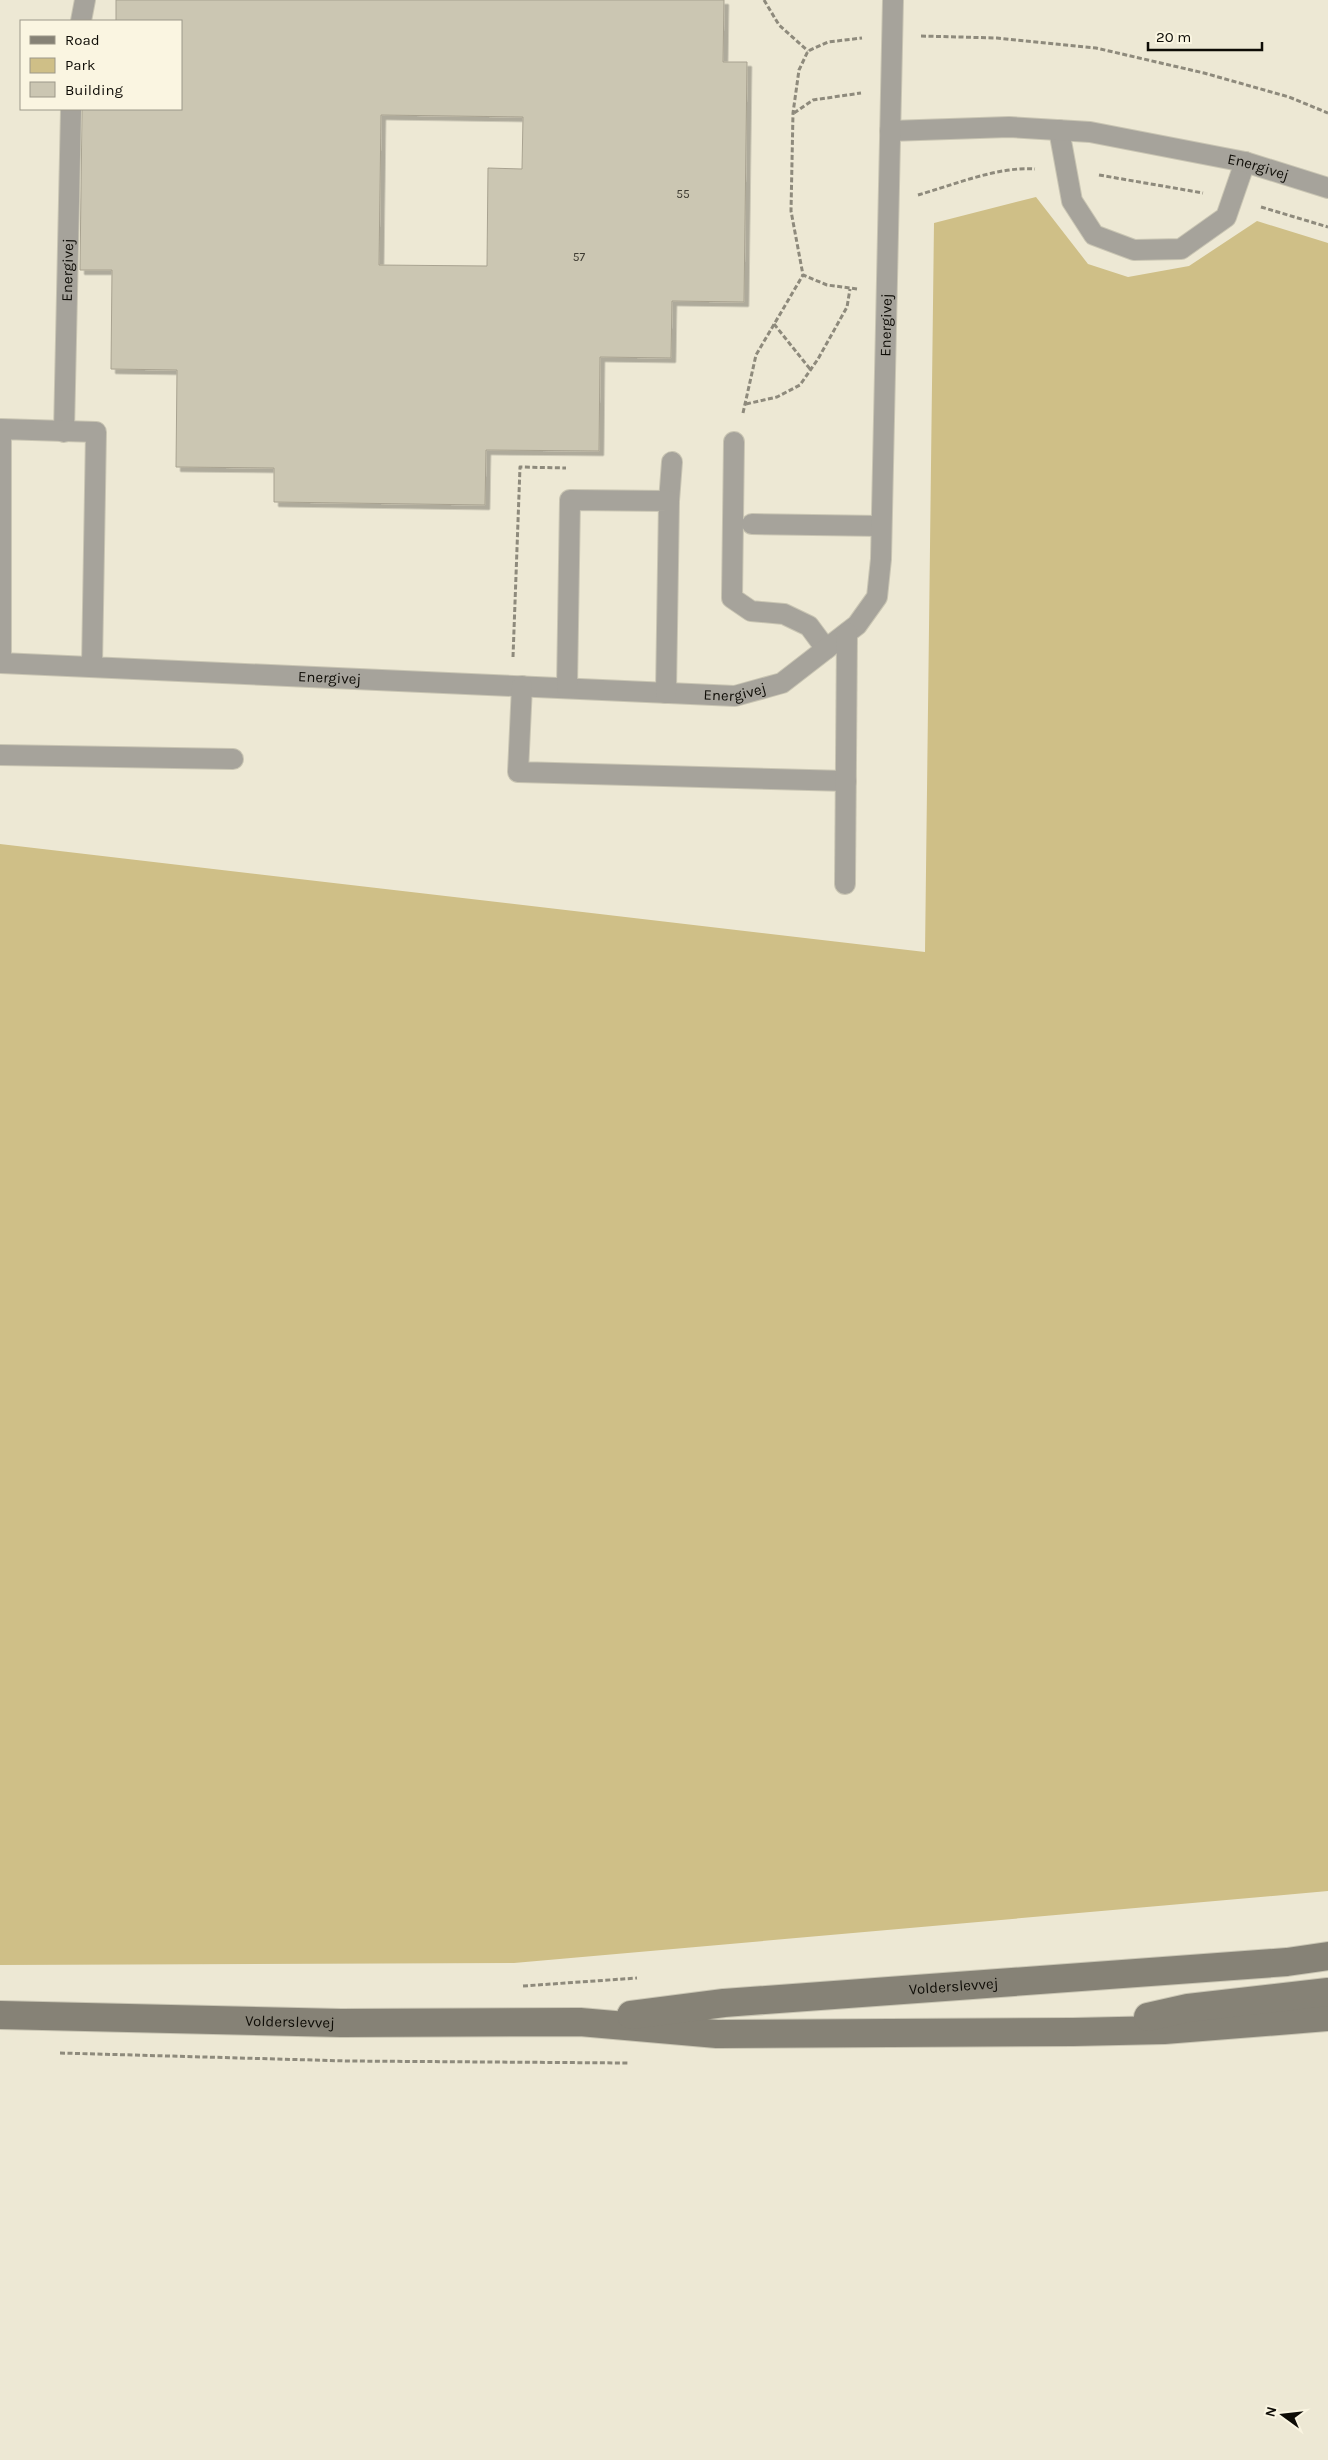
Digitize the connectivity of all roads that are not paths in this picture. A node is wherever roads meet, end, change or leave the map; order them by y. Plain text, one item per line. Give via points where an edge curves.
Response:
1 (85, 0) edge
2 (892, 0) edge
3 (81, 20) edge
4 (71, 110) edge
5 (1059, 130) junction
6 (890, 131) junction
7 (1245, 162) junction
8 (1328, 188) edge
9 (64, 432) junction
10 (734, 442) dead end
11 (672, 462) dead end
12 (668, 501) junction
13 (752, 524) dead end
14 (881, 526) junction
15 (848, 633) junction
16 (826, 649) junction
17 (92, 666) junction
18 (522, 686) junction
19 (567, 688) junction
20 (666, 693) junction
21 (0, 755) edge
22 (233, 760) dead end
23 (846, 781) junction
24 (845, 884) dead end
25 (1328, 1956) edge
26 (1328, 1992) edge
27 (0, 2016) edge
28 (1328, 2018) edge
29 (580, 2022) junction
30 (1073, 2032) junction

1 - 3 lane
2 - 6 lane, Energivej
4 - 9 lane, Energivej
5 - 6 lane, Energivej via 1009,127
5 - 7 lane, Energivej via 1090,132
5 - 7 lane via 1072,201 1094,234 1134,250 1181,248 1226,218
6 - 14 lane, Energivej
7 - 8 lane, Energivej
9 - 17 lane, Energivej via 96,432
9 - 17 lane, Energivej via 1,429 1,663
10 - 16 lane via 732,598 752,611 784,614 809,626
11 - 12 lane
12 - 19 lane via 570,500
12 - 20 lane
13 - 14 lane
14 - 15 lane, Energivej via 877,597 857,626
15 - 16 lane, Energivej
15 - 23 lane
16 - 20 lane, Energivej via 782,683 735,696
17 - 18 lane, Energivej
18 - 19 lane, Energivej
18 - 23 lane via 518,772
19 - 20 lane, Energivej
21 - 22 lane
23 - 24 lane
25 - 29 street, Volderslevvej via 1287,1962 724,2003
26 - 30 street via 1188,2008
27 - 29 street, Volderslevvej via 341,2023
28 - 30 street, Volderslevvej via 1164,2030
29 - 30 street, Volderslevvej via 717,2034

